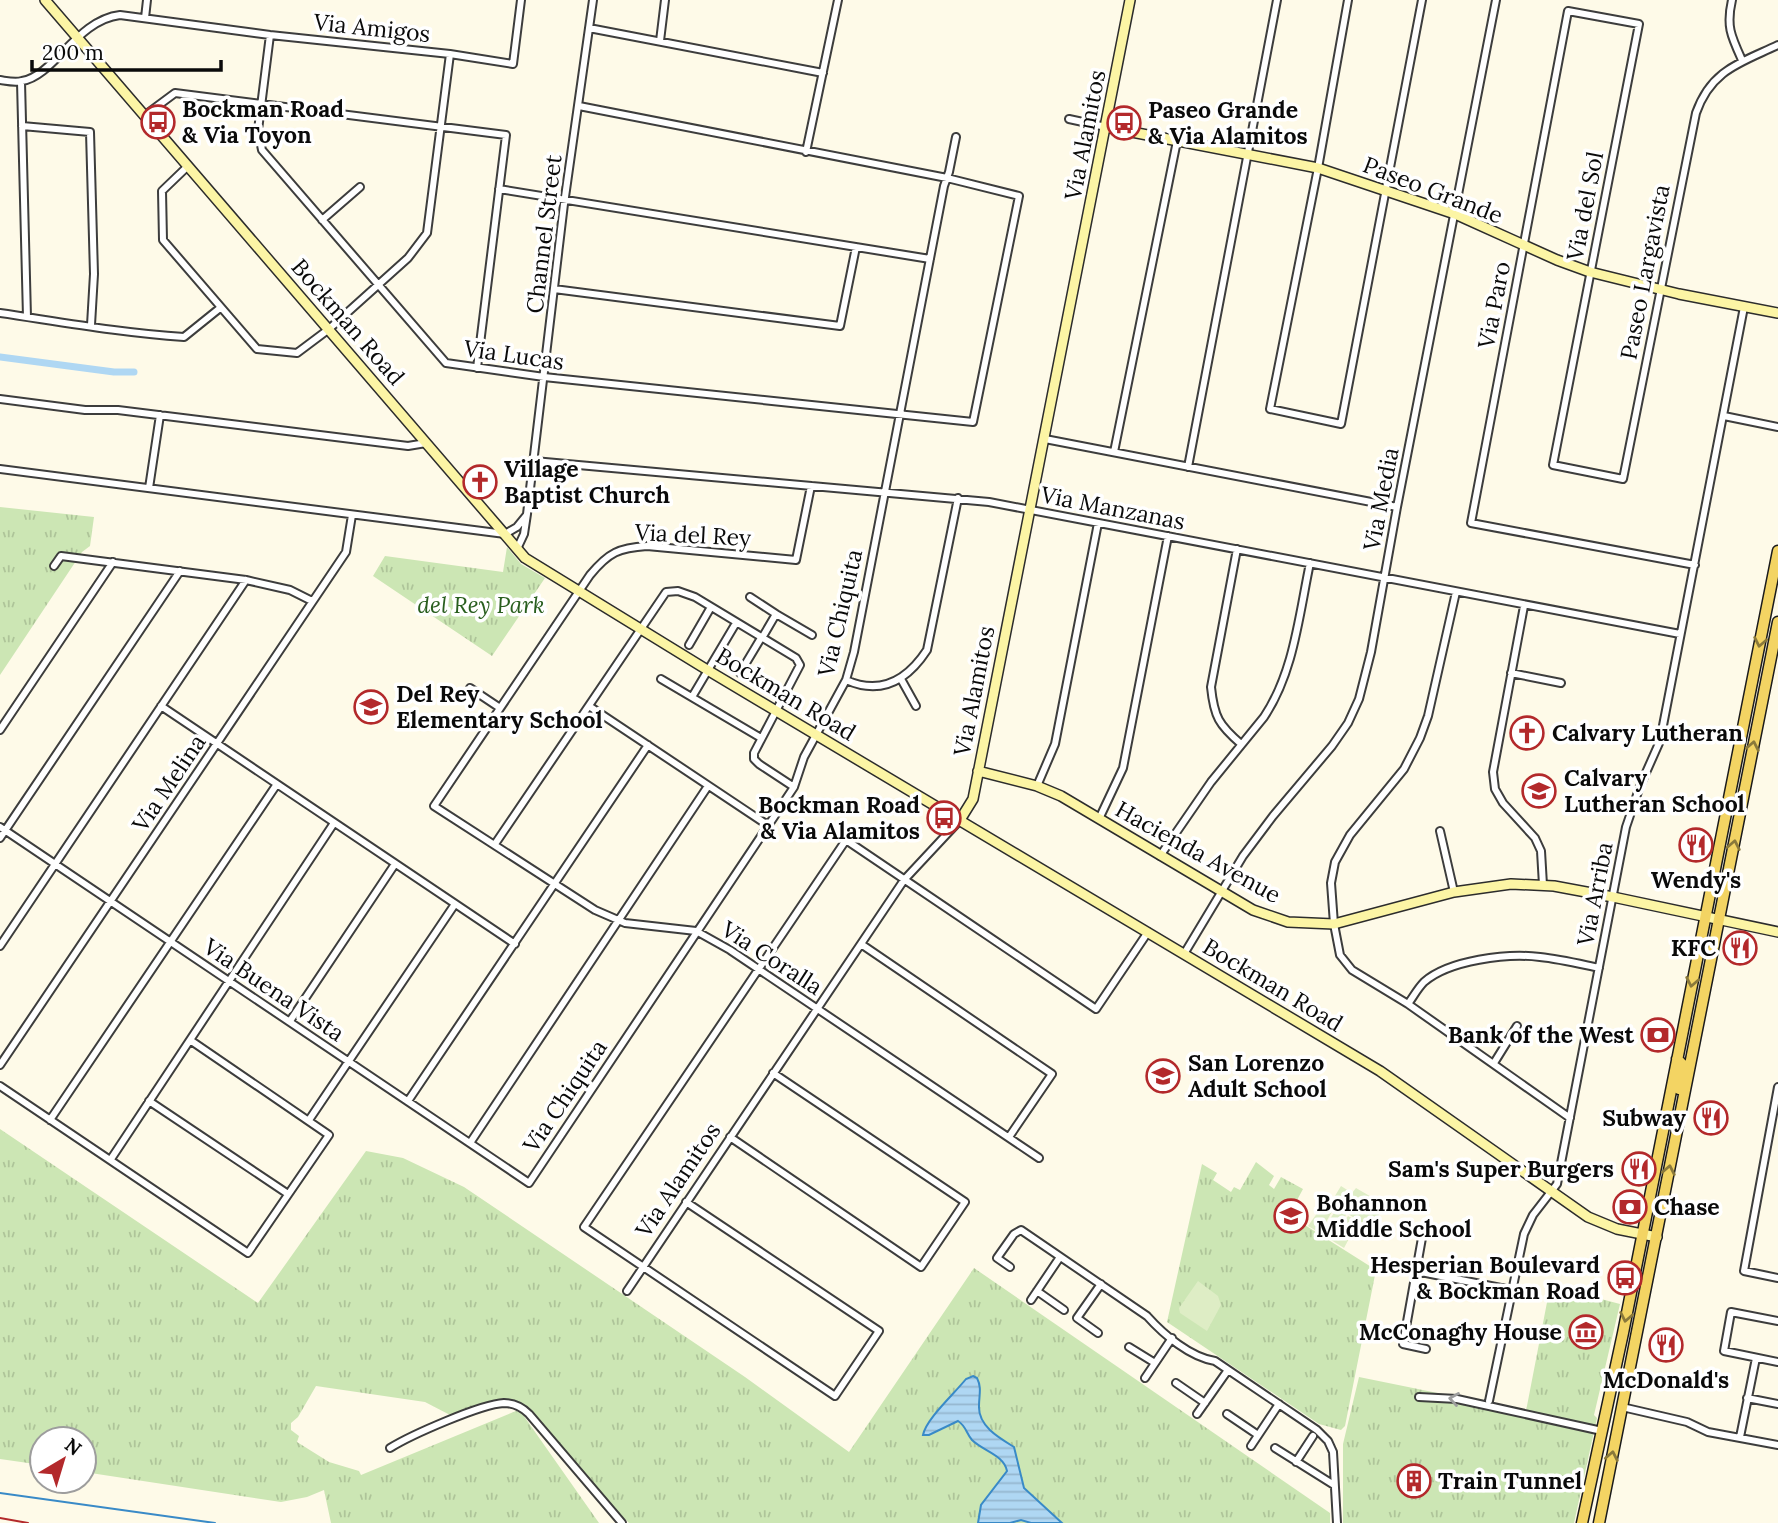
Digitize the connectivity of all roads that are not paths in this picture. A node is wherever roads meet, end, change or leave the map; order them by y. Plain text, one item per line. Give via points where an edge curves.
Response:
1 (45, 0) edge
2 (147, 0) edge
3 (521, 0) edge
4 (593, 0) edge
5 (665, 0) edge
6 (838, 0) edge
7 (1130, 0) edge
8 (1278, 0) edge
9 (1348, 0) edge
10 (1422, 0) edge
11 (1496, 0) edge
12 (1731, 0) edge
13 (1568, 11) joint
14 (145, 18) junction
15 (589, 28) junction
16 (270, 35) junction
17 (76, 37) junction
18 (660, 41) junction
19 (1778, 45) edge
20 (450, 54) junction
21 (1742, 60) junction
22 (823, 73) junction
23 (0, 80) edge
24 (21, 82) junction
25 (261, 104) junction
26 (579, 106) junction
27 (144, 116) junction
28 (1069, 119) dead end
29 (22, 126) junction
30 (441, 127) junction
31 (1106, 127) junction
32 (956, 137) dead end
33 (1177, 141) junction
34 (806, 152) junction
35 (1249, 155) junction
36 (188, 166) junction
37 (1318, 168) junction
38 (947, 178) junction
39 (360, 187) dead end
40 (499, 189) junction
41 (1386, 190) junction
42 (565, 199) junction
43 (1455, 214) junction
44 (322, 220) junction
45 (1523, 245) junction
46 (856, 247) junction
47 (929, 259) junction
48 (1590, 272) junction
49 (377, 286) junction
50 (554, 289) junction
51 (1659, 290) junction
52 (1744, 307) junction
53 (220, 308) junction
54 (0, 313) edge
55 (1778, 313) edge
56 (27, 317) junction
57 (92, 325) junction
58 (329, 329) junction
59 (477, 368) junction
60 (544, 377) junction
61 (0, 399) edge
62 (900, 414) junction
63 (160, 415) junction
64 (1724, 416) junction
65 (1778, 427) edge
66 (1045, 439) junction
67 (426, 443) junction
68 (1114, 452) junction
69 (534, 461) junction
70 (1553, 465) joint
71 (1188, 467) junction
72 (0, 469) edge
73 (811, 486) junction
74 (149, 488) junction
75 (885, 492) junction
76 (958, 498) junction
77 (1397, 507) junction
78 (1029, 509) junction
79 (527, 514) junction
80 (352, 515) junction
81 (1098, 523) junction
82 (505, 534) junction
83 (1168, 536) junction
84 (517, 549) junction
85 (1237, 550) junction
86 (1778, 551) edge
87 (113, 562) junction
88 (1310, 563) junction
89 (1695, 565) junction
90 (54, 566) dead end
91 (180, 571) junction
92 (1384, 578) junction
93 (246, 580) junction
94 (579, 592) junction
95 (1456, 592) junction
96 (750, 597) dead end
97 (312, 601) junction
98 (1524, 606) junction
99 (711, 607) junction
100 (776, 614) junction
101 (1778, 622) edge
102 (736, 624) junction
103 (640, 629) junction
104 (1680, 634) junction
105 (812, 635) dead end
106 (761, 638) junction
107 (689, 645) dead end
108 (709, 671) junction
109 (740, 673) dead end
110 (1511, 673) junction
111 (661, 679) dead end
112 (901, 679) junction
113 (846, 680) junction
114 (1561, 683) dead end
115 (470, 688) dead end
116 (692, 697) junction
117 (161, 706) junction
118 (589, 706) junction
119 (916, 706) dead end
120 (500, 708) junction
121 (777, 711) junction
122 (0, 730) edge
123 (816, 734) junction
124 (761, 738) junction
125 (217, 744) junction
126 (1241, 744) junction
127 (648, 746) junction
128 (978, 771) junction
129 (277, 784) junction
130 (1731, 785) junction
131 (708, 786) junction
132 (1037, 786) junction
133 (794, 787) junction
134 (434, 806) joint
135 (1740, 813) junction
136 (1099, 819) junction
137 (960, 820) junction
138 (334, 823) junction
139 (769, 826) junction
140 (3, 829) edge
141 (1440, 831) dead end
142 (0, 838) edge
143 (495, 844) junction
144 (1160, 856) junction
145 (55, 864) junction
146 (395, 864) junction
147 (904, 880) junction
148 (556, 884) junction
149 (1543, 885) junction
150 (1221, 892) junction
151 (1454, 892) junction
152 (1613, 897) junction
153 (110, 901) junction
154 (455, 904) junction
155 (1705, 915) junction
156 (1719, 918) junction
157 (617, 921) junction
158 (1334, 924) junction
159 (696, 931) junction
160 (1148, 932) junction
161 (1778, 932) edge
162 (170, 941) junction
163 (515, 944) junction
164 (860, 944) junction
165 (0, 946) edge
166 (1184, 954) junction
167 (758, 968) junction
168 (1599, 968) junction
169 (230, 981) junction
170 (1408, 1004) junction
171 (817, 1009) junction
172 (1686, 1010) junction
173 (290, 1021) junction
174 (1517, 1027) dead end
175 (190, 1040) junction
176 (1677, 1059) junction
177 (349, 1062) junction
178 (1494, 1063) junction
179 (0, 1065) edge
180 (1690, 1065) junction
181 (774, 1073) junction
182 (0, 1086) edge
183 (1778, 1087) edge
184 (149, 1101) junction
185 (408, 1101) junction
186 (1570, 1118) junction
187 (50, 1119) junction
188 (1679, 1120) junction
189 (309, 1121) junction
190 (730, 1137) junction
191 (1009, 1138) junction
192 (470, 1143) junction
193 (1039, 1158) dead end
194 (111, 1159) junction
195 (529, 1182) joint
196 (1551, 1191) junction
197 (288, 1194) junction
198 (686, 1202) junction
199 (1642, 1235) junction
200 (1657, 1237) junction
201 (1422, 1238) dead end
202 (1060, 1258) junction
203 (644, 1266) junction
204 (1010, 1267) dead end
205 (1416, 1271) junction
206 (1778, 1278) edge
207 (1101, 1284) junction
208 (1511, 1290) junction
209 (627, 1291) dead end
210 (1037, 1291) junction
211 (1031, 1300) dead end
212 (1064, 1310) dead end
213 (1778, 1321) edge
214 (1098, 1333) dead end
215 (1172, 1338) junction
216 (1129, 1347) dead end
217 (1426, 1349) dead end
218 (1619, 1351) junction
219 (1756, 1358) junction
220 (1778, 1362) edge
221 (1155, 1363) junction
222 (1228, 1370) junction
223 (1629, 1376) junction
224 (1145, 1378) dead end
225 (1176, 1383) dead end
226 (1419, 1397) dead end
227 (1747, 1398) junction
228 (1489, 1401) dead end
229 (1205, 1403) junction
230 (1279, 1404) junction
231 (1778, 1404) edge
232 (1622, 1407) junction
233 (1197, 1414) dead end
234 (1227, 1414) dead end
235 (1602, 1431) junction
236 (1258, 1435) junction
237 (1313, 1436) dead end
238 (1740, 1437) junction
239 (1778, 1445) edge
240 (1251, 1446) dead end
241 (390, 1448) dead end
242 (1275, 1448) dead end
243 (1296, 1462) junction
244 (1334, 1485) junction
245 (622, 1523) edge
246 (1337, 1523) edge
247 (1582, 1523) edge
248 (1599, 1523) edge

1 - 17 street, Bockman Road
2 - 14 street
3 - 20 street, Via Amigos via 513,64
4 - 15 street, Channel Street
5 - 18 street
6 - 22 street
7 - 31 street, Via Alamitos
8 - 35 street
9 - 37 street
10 - 41 street
11 - 43 street, Via Media
12 - 21 street via 1727,20
13 - 45 street, Via Paro
13 - 48 street, Via del Sol via 1639,24
14 - 16 street, Via Amigos
14 - 17 street, Via Amigos via 113,15
15 - 18 street
15 - 26 street, Channel Street
16 - 20 street, Via Amigos
16 - 25 street, Via Lucas
17 - 24 street, Via Amigos via 39,73
17 - 27 street, Bockman Road
18 - 22 street
19 - 21 street, Paseo Largavista
20 - 30 street
21 - 51 street, Paseo Largavista via 1720,75 1699,104
22 - 34 street
23 - 24 street
24 - 29 street
25 - 27 street via 175,93
25 - 30 street
25 - 44 street, Via Lucas via 257,130 262,150
26 - 34 street
26 - 42 street, Channel Street
27 - 36 street, Bockman Road
28 - 31 street, Paseo Grande
29 - 56 street
29 - 57 street via 90,132
30 - 40 street via 506,135
30 - 49 street via 427,233
31 - 33 street, Paseo Grande
31 - 66 street, Via Alamitos
32 - 38 street, Via Chiquita
33 - 35 street, Paseo Grande
33 - 68 street
34 - 38 street
35 - 37 street, Paseo Grande
35 - 71 street
36 - 53 street via 162,191 163,240
36 - 58 street, Bockman Road
37 - 41 street, Paseo Grande
37 - 41 street via 1270,409 1340,424
38 - 47 street, Via Chiquita
38 - 62 street, Via Lucas via 1018,196 973,422
39 - 44 street
40 - 42 street
40 - 59 street
41 - 43 street, Paseo Grande
42 - 46 street
42 - 50 street, Channel Street
43 - 45 street, Paseo Grande
43 - 77 street, Via Media
44 - 49 street, Via Lucas
45 - 48 street, Paseo Grande
45 - 89 street, Via Paro via 1471,523
46 - 47 street
46 - 50 street via 841,326
47 - 62 street, Via Chiquita
48 - 51 street, Paseo Grande
48 - 70 street, Via del Sol
49 - 58 street
49 - 59 street, Via Lucas via 446,363
50 - 60 street, Channel Street
51 - 52 street, Paseo Grande
51 - 70 street, Paseo Largavista via 1623,478
52 - 55 street, Paseo Grande
52 - 64 street, Via Arriba
53 - 57 street via 184,337
53 - 58 street via 257,349 297,353
54 - 56 street
56 - 57 street
58 - 67 street, Bockman Road
59 - 60 street, Via Lucas
60 - 62 street, Via Lucas
60 - 69 street, Channel Street
61 - 63 street
62 - 75 street, Via Chiquita
63 - 67 street via 408,446
63 - 74 street
64 - 65 street
64 - 89 street, Via Arriba
66 - 68 street
66 - 78 street, Via Alamitos
67 - 82 street, Bockman Road
68 - 71 street
69 - 73 street, Via Manzanas
69 - 79 street, Channel Street
71 - 77 street
72 - 74 street
73 - 75 street, Via Manzanas
73 - 94 street, Via del Rey via 796,559 626,548 603,559
74 - 80 street
75 - 76 street, Via Manzanas
75 - 113 street, Via Chiquita
76 - 78 street, Via Manzanas
76 - 112 street via 927,650
77 - 92 street, Via Media
78 - 81 street, Via Manzanas
78 - 128 street, Via Alamitos
79 - 82 street
79 - 84 street, Channel Street
80 - 82 street
80 - 97 street, Via Melina via 346,552
81 - 83 street, Via Manzanas
81 - 132 street via 1055,744
82 - 84 street, Bockman Road
83 - 85 street, Via Manzanas
83 - 136 street via 1123,768
84 - 94 street, Bockman Road
85 - 88 street, Via Manzanas
85 - 126 street via 1211,687 1216,718
86 -> 130 main road
87 - 90 street via 61,556
87 - 91 street
87 - 122 street
88 - 92 street, Via Manzanas
88 - 126 street via 1283,682 1264,717
89 - 104 street, Via Arriba
91 - 93 street
91 - 140 street
92 - 95 street, Via Manzanas
92 - 150 street, Via Media via 1367,668 1348,723 1250,846
93 - 97 street via 290,590
93 - 117 street
94 - 103 street, Bockman Road
94 - 120 street, Via del Rey
95 - 98 street, Via Manzanas
95 - 158 street via 1420,738 1404,769 1350,835 1335,862 1331,883
96 - 100 street
97 - 125 street, Via Melina
98 - 104 street, Via Manzanas
98 - 110 street
99 - 102 street
99 - 103 street via 678,591 666,592
99 - 107 street
100 - 105 street
100 - 106 street
135 -> 101 main road
102 - 106 street
102 - 108 street
103 - 108 street, Bockman Road
103 - 118 street
104 - 152 street, Via Arriba via 1660,741 1626,827
106 - 109 street
106 - 121 street via 800,665
108 - 116 street
108 - 121 street, Bockman Road
110 - 114 street
110 - 149 street via 1494,769 1495,789 1535,838 1543,862
111 - 116 street
112 - 113 street via 871,685
112 - 119 street
113 - 123 street, Via Chiquita
115 - 120 street
116 - 124 street
117 - 125 street
117 - 145 street
118 - 127 street
118 - 143 street
120 - 134 street, Via del Rey
121 - 123 street, Bockman Road
121 - 124 street
123 - 133 street, Via Chiquita
123 - 137 street, Bockman Road
124 - 133 street via 754,759
125 - 129 street
125 - 153 street, Via Melina
126 - 144 street
127 - 131 street
127 - 148 street
128 - 132 street, Hacienda Avenue
128 - 137 street, Via Alamitos via 971,804
129 - 138 street
129 - 162 street
130 - 135 main road
130 - 155 main road
131 - 139 street
131 - 157 street
132 - 136 street, Hacienda Avenue
133 - 139 street, Via Chiquita
134 - 143 street, Via Coralla
156 -> 135 main road
136 - 144 street, Hacienda Avenue
137 - 147 street, Via Alamitos
137 - 160 street, Bockman Road
138 - 146 street
138 - 169 street
139 - 159 street, Via Chiquita
140 - 142 street
140 - 145 street, Via Buena Vista
141 - 151 street
143 - 148 street, Via Coralla
144 - 150 street, Hacienda Avenue
145 - 153 street, Via Buena Vista
145 - 165 street
146 - 154 street
146 - 173 street
147 - 160 street via 1096,1009
147 - 164 street, Via Alamitos
147 - 167 street via 846,839
148 - 157 street, Via Coralla
148 - 163 street
149 - 151 street, Hacienda Avenue via 1511,884
149 - 152 street, Hacienda Avenue
150 - 158 street, Hacienda Avenue via 1270,917
150 - 166 street, Via Media
151 - 158 street, Hacienda Avenue
152 - 155 street, Hacienda Avenue
152 - 168 street, Via Arriba
153 - 162 street, Via Buena Vista
153 - 179 street, Via Melina
154 - 163 street
154 - 177 street
155 - 156 street, Hacienda Avenue
155 -> 172 main road
156 - 161 street, Hacienda Avenue
156 - 180 main road
157 - 159 street, Via Coralla
157 - 192 street
158 - 170 street via 1340,955 1352,970
159 - 167 street, Via Coralla
159 - 195 street, Via Chiquita
160 - 166 street, Bockman Road
162 - 169 street, Via Buena Vista
162 - 187 street
163 - 185 street
164 - 171 street, Via Alamitos
164 - 191 street via 1052,1074
166 - 196 street, Bockman Road via 1391,1078
167 - 171 street, Via Coralla
167 - 203 street via 584,1227
168 - 170 street via 1538,957 1472,961 1438,972 1422,983
168 - 186 street, Via Arriba
169 - 173 street, Via Buena Vista
169 - 175 street
170 - 178 street
171 - 181 street, Via Alamitos
171 - 191 street, Via Coralla
172 - 176 main road
172 - 180 main road via 1690,1027 1684,1056
173 - 177 street, Via Buena Vista
174 - 178 street
175 - 184 street
175 - 189 street
176 - 188 main road via 1683,1065 1676,1103
176 - 199 main road
177 - 185 street, Via Buena Vista
177 - 189 street
178 - 186 street
180 - 188 main road
181 - 190 street, Via Alamitos
181 - 190 street via 965,1202 921,1267
182 - 187 street
183 - 206 street via 1744,1270
184 - 194 street
184 - 197 street
185 - 192 street, Via Buena Vista
186 - 196 street, Via Arriba via 1557,1184
187 - 194 street
200 -> 188 main road
189 - 197 street via 329,1135
190 - 198 street, Via Alamitos
191 - 193 street, Via Coralla
192 - 195 street, Via Buena Vista
194 - 197 street via 248,1253
196 - 199 street, Bockman Road via 1601,1224
196 - 208 street, Via Arriba via 1524,1234
198 - 203 street, Via Alamitos
198 - 203 street via 879,1331 835,1396
199 - 200 street, Bockman Road
199 -> 218 main road
200 - 223 main road
201 - 205 street
202 - 204 street via 1021,1230 997,1258
202 - 207 street
202 - 210 street
203 - 209 street, Via Alamitos
205 - 208 street
205 - 217 street via 1403,1344
207 - 214 street via 1077,1318
207 - 215 street
208 - 228 street, Via Arriba
210 - 211 street
210 - 212 street
213 - 219 street via 1731,1312 1724,1351
215 - 221 street
215 - 222 street
216 - 221 street
218 - 223 main road via 1620,1365
218 - 235 main road
219 - 220 street
219 - 227 street
221 - 224 street
222 - 229 street
222 - 230 street
223 - 232 main road
225 - 229 street
235 -> 226 street via 1457,1399
227 - 231 street
227 - 238 street
229 - 233 street
230 - 236 street
230 - 244 street via 1328,1441
232 - 238 street
248 -> 232 main road
234 - 236 street
235 - 247 main road
236 - 240 street
237 - 243 street
238 - 239 street
241 - 245 street via 486,1407 511,1403 529,1414
242 - 243 street
243 - 244 street
244 - 246 street

